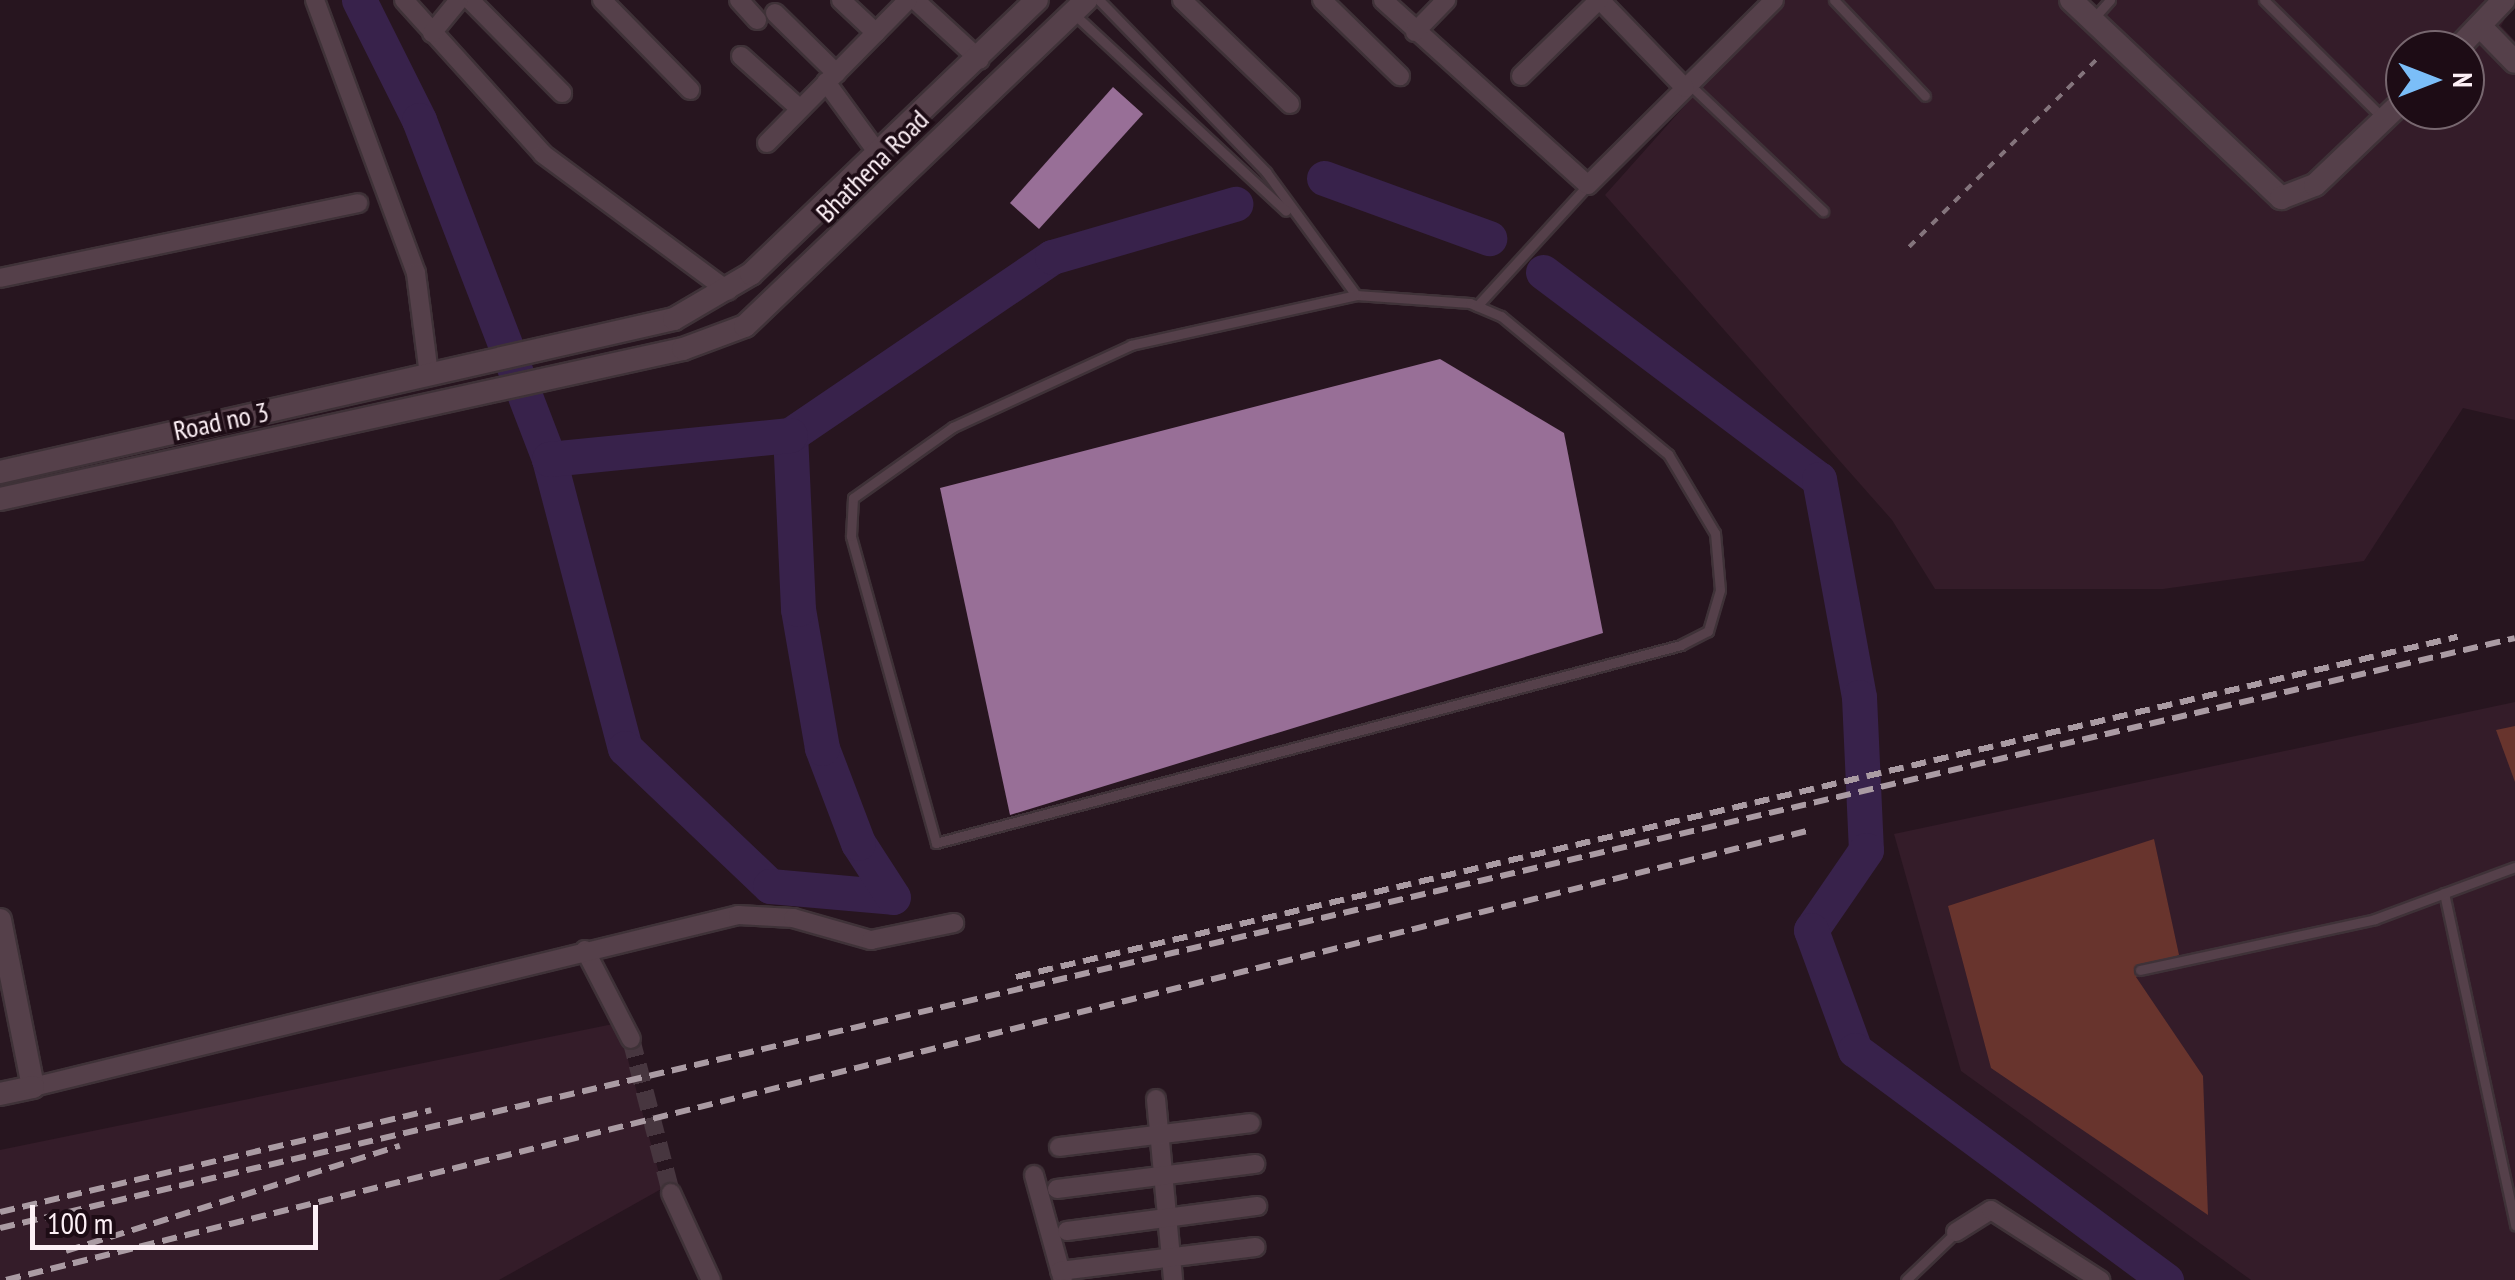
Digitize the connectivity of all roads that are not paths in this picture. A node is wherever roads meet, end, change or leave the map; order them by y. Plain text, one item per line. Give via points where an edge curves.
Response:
1 (315, 0) edge
2 (404, 0) edge
3 (459, 0) edge
4 (470, 0) edge
5 (602, 0) edge
6 (739, 0) edge
7 (841, 0) edge
8 (912, 0) edge
9 (1037, 0) edge
10 (1099, 0) edge
11 (1182, 0) edge
12 (1322, 0) edge
13 (1383, 0) edge
14 (1446, 0) edge
15 (1599, 0) edge
16 (1774, 0) edge
17 (1834, 0) edge
18 (2071, 0) edge
19 (2110, 0) edge
20 (2264, 0) edge
21 (2504, 0) edge
22 (1079, 6) edge
23 (2092, 20) junction
24 (2480, 26) junction
25 (2476, 30) edge
26 (1415, 32) junction
27 (432, 33) junction
28 (876, 33) junction
29 (741, 56) dead end
30 (980, 60) junction
31 (2515, 62) edge
32 (1400, 76) dead end
33 (1521, 76) dead end
34 (831, 78) junction
35 (1687, 86) junction
36 (690, 90) dead end
37 (562, 92) dead end
38 (1926, 96) dead end
39 (1290, 104) dead end
40 (800, 109) junction
41 (2384, 119) joint
42 (767, 143) dead end
43 (876, 152) junction
44 (1588, 185) junction
45 (358, 203) dead end
46 (1823, 211) dead end
47 (1288, 212) junction
48 (0, 278) edge
49 (728, 291) junction
50 (1356, 295) junction
51 (1476, 306) junction
52 (674, 319) joint
53 (438, 373) junction
54 (454, 402) joint
55 (0, 472) edge
56 (0, 499) edge
57 (2515, 866) edge
58 (2444, 894) junction
59 (0, 920) edge
60 (954, 923) dead end
61 (585, 950) junction
62 (2140, 970) dead end
63 (631, 1039) tunnel mouth
64 (33, 1087) junction
65 (0, 1094) edge
66 (1156, 1100) dead end
67 (1251, 1123) dead end
68 (1160, 1134) junction
69 (1059, 1147) dead end
70 (1255, 1164) dead end
71 (1034, 1175) dead end
72 (1164, 1175) junction
73 (1057, 1189) dead end
74 (671, 1193) tunnel mouth
75 (1256, 1206) dead end
76 (1168, 1217) junction
77 (2515, 1225) edge
78 (1067, 1231) dead end
79 (1956, 1232) joint
80 (1256, 1247) dead end
81 (1171, 1257) junction
82 (1062, 1276) edge
83 (711, 1280) edge
84 (1173, 1280) edge
85 (1906, 1280) edge
86 (2100, 1280) edge

1 - 53 street via 416,272
2 - 27 street
3 - 27 street
4 - 37 street
5 - 36 street
6 - 34 street via 766,16
7 - 28 street
8 - 28 street
8 - 30 street
9 - 30 street, Bhathena Road
10 - 47 lane via 1266,172
11 - 39 street
12 - 32 street
13 - 26 street
14 - 26 street
15 - 33 street
15 - 35 street
16 - 35 street
17 - 38 lane
18 - 23 street
19 - 23 lane
20 - 41 lane
21 - 24 street
22 - 47 lane via 1249,186
22 - 54 street, Bhathena Road via 766,312 683,349
23 - 41 street via 2281,198 2316,185
24 - 25 street
24 - 31 street
26 - 44 street
27 - 49 street via 543,154
28 - 34 street
29 - 40 street
30 - 43 street, Bhathena Road
34 - 40 street
34 - 43 street
35 - 44 street
35 - 46 lane
40 - 42 street
43 - 49 street, Bhathena Road
44 - 51 lane
45 - 48 street
47 - 50 lane
49 - 52 street, Bhathena Road
50 - 51 lane
50 - 51 lane via 1131,345 953,428 853,498 851,536 936,842 1681,646 1708,631 1719,563 1686,474 1534,338
52 - 53 street, Road no 3
53 - 55 street, Road no 3
54 - 56 street, Road no 3
57 - 58 lane
58 - 62 lane via 2375,919
58 - 77 lane
59 - 64 street
60 - 61 street via 872,940 738,914
61 - 63 street
61 - 64 street
64 - 65 street
66 - 68 street
67 - 68 street
68 - 69 street
68 - 72 street
70 - 72 street
71 - 82 street
72 - 73 street
72 - 76 street
74 - 83 street
75 - 76 street
76 - 78 street
76 - 81 street
79 - 85 lane
79 - 86 street via 1991,1210
80 - 81 street
81 - 82 street
81 - 84 street

